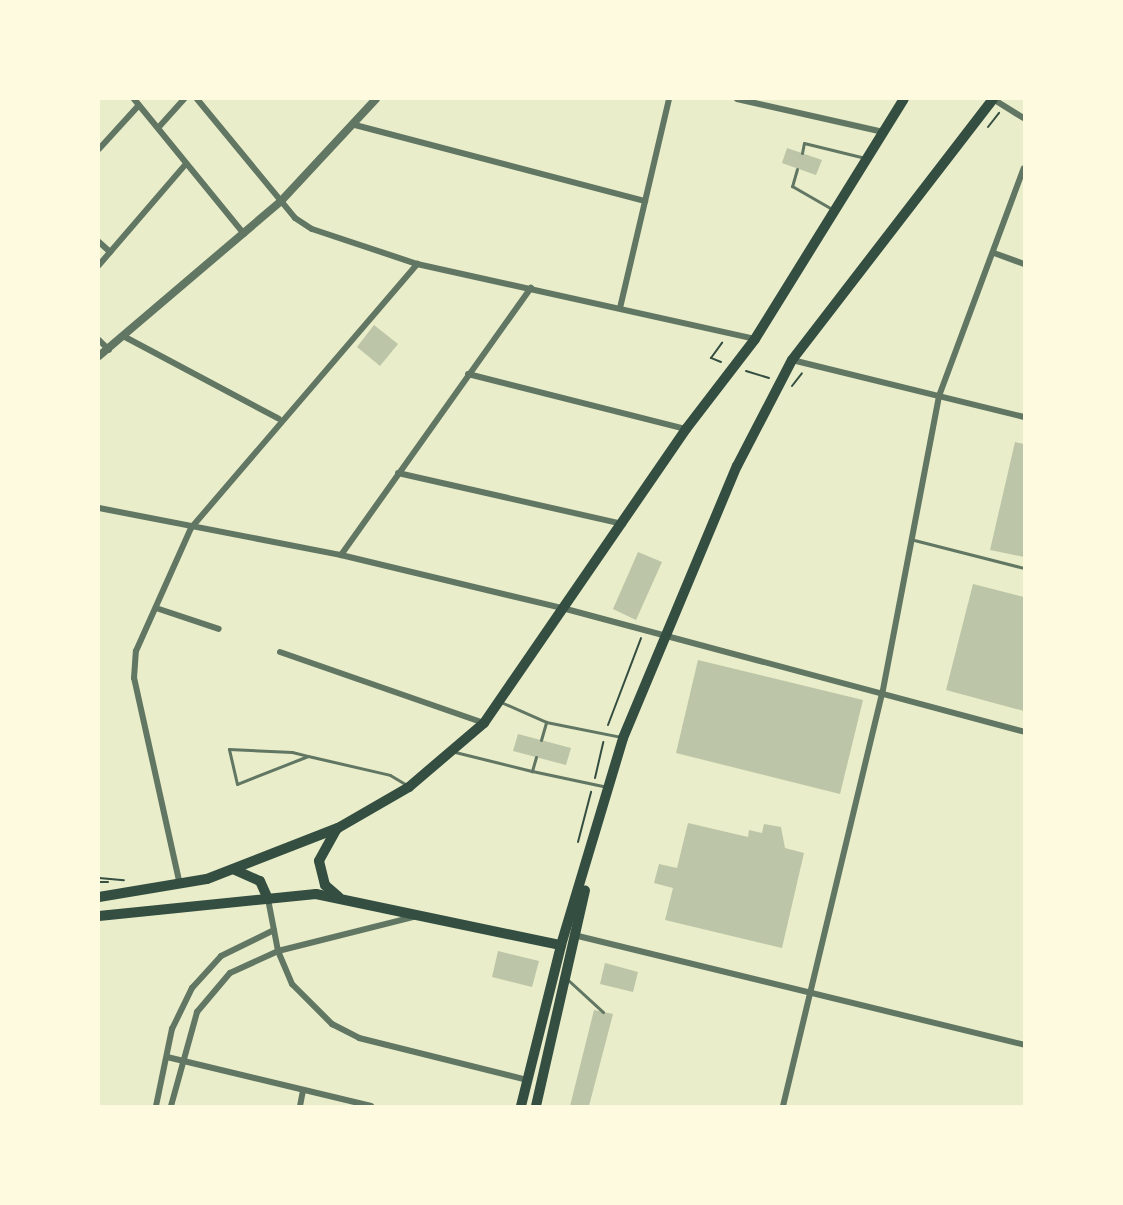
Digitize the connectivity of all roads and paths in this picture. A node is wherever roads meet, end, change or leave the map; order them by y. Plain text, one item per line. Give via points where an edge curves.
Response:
1 (184, 99) edge
2 (197, 99) edge
3 (376, 99) edge
4 (669, 99) edge
5 (736, 99) edge
6 (904, 99) edge
7 (981, 99) edge
8 (993, 99) edge
9 (136, 102) edge
10 (1024, 118) edge
11 (355, 125) junction
12 (973, 125) junction
13 (158, 128) junction
14 (883, 132) junction
15 (99, 149) edge
16 (802, 153) dead end
17 (866, 158) junction
18 (186, 164) junction
19 (1024, 168) edge
20 (797, 169) dead end
21 (282, 200) junction
22 (645, 201) junction
23 (832, 209) junction
24 (244, 235) junction
25 (99, 242) edge
26 (110, 252) junction
27 (994, 253) junction
28 (417, 264) junction
29 (1024, 264) edge
30 (99, 265) edge
31 (531, 288) junction
32 (620, 308) junction
33 (125, 337) junction
34 (755, 339) junction
35 (99, 340) edge
36 (109, 350) junction
37 (99, 356) edge
38 (792, 360) junction
39 (468, 374) junction
40 (939, 396) junction
41 (1024, 417) edge
42 (279, 419) junction
43 (686, 429) junction
44 (398, 473) junction
45 (99, 508) edge
46 (623, 524) junction
47 (191, 528) junction
48 (914, 540) junction
49 (340, 555) junction
50 (1024, 568) edge
51 (156, 608) junction
52 (566, 609) junction
53 (219, 629) dead end
54 (663, 635) junction
55 (280, 652) dead end
56 (882, 694) junction
57 (502, 703) junction
58 (546, 722) junction
59 (484, 723) junction
60 (1024, 732) edge
61 (623, 738) junction
62 (541, 740) dead end
63 (454, 752) junction
64 (308, 756) junction
65 (536, 757) dead end
66 (532, 771) junction
67 (409, 787) junction
68 (609, 788) junction
69 (338, 828) junction
70 (590, 860) junction
71 (235, 870) junction
72 (99, 878) edge
73 (99, 882) edge
74 (180, 886) junction
75 (99, 897) edge
76 (268, 899) junction
77 (345, 900) junction
78 (99, 916) edge
79 (418, 916) junction
80 (274, 930) junction
81 (578, 936) junction
82 (561, 945) junction
83 (278, 951) junction
84 (567, 979) junction
85 (812, 993) junction
86 (603, 1012) dead end
87 (1024, 1045) edge
88 (167, 1057) junction
89 (182, 1060) junction
90 (528, 1080) junction
91 (303, 1090) junction
92 (156, 1106) edge
93 (171, 1106) edge
94 (300, 1106) edge
95 (371, 1106) edge
96 (521, 1106) edge
97 (537, 1106) edge
98 (783, 1106) edge

1 - 13 street
2 - 21 street
3 - 11 street
4 - 22 street
5 - 14 street
6 - 14 main road
7 - 12 main road
8 - 10 street
8 - 12 main road
9 - 13 street
9 - 15 street
11 - 21 street
11 - 22 street
12 - 38 main road
13 - 18 street
14 - 17 main road
16 - 17 lane via 804,143
17 - 23 main road
18 - 24 street
18 - 26 street
19 - 27 street
20 - 23 lane via 792,186
21 - 24 street
21 - 28 street via 312,229
22 - 32 street
23 - 34 main road
24 - 33 street
25 - 26 street
26 - 30 street
27 - 29 street
27 - 40 street
28 - 31 street
28 - 42 street
31 - 32 street
31 - 39 street
32 - 34 street
33 - 36 street
33 - 42 street
34 - 43 main road
35 - 36 street
36 - 37 street
38 - 40 street
38 - 54 main road via 737,466
39 - 43 street
39 - 44 street
40 - 41 street
40 - 48 street
42 - 47 street
43 - 46 main road
44 - 46 street
44 - 49 street
45 - 47 street
46 - 52 main road
47 - 49 street
47 - 51 street
48 - 50 lane
48 - 56 street
49 - 52 street
51 - 53 street
51 - 74 street via 136,651 134,678
52 - 54 street
52 - 57 main road
54 - 56 street
54 - 61 main road
55 - 59 street
56 - 60 street
56 - 85 street
57 - 58 lane
57 - 59 main road
58 - 61 lane
58 - 62 lane
59 - 63 main road
61 - 68 main road
63 - 66 lane
63 - 67 main road
64 - 64 lane via 269,748 229,749 237,784
64 - 67 lane via 390,775
65 - 66 lane
66 - 68 lane
67 - 69 main road
68 - 70 main road
69 - 71 main road
69 - 77 main road via 322,848 320,867 325,885
70 - 81 main road
70 - 82 main road
71 - 74 main road
71 - 76 main road via 260,881
72 - 73 path via 124,877 124,882
74 - 75 main road
76 - 77 main road via 316,894
76 - 78 main road
76 - 80 street
77 - 79 main road
79 - 82 main road
79 - 83 street
80 - 83 street
80 - 88 street via 238,944 202,974 181,1008
81 - 84 main road
81 - 85 street
82 - 90 main road
83 - 89 street via 230,973 208,995 188,1032
83 - 90 street via 303,1000 332,1024 359,1038
84 - 86 lane
84 - 97 main road
85 - 87 street
85 - 98 street
88 - 89 street
88 - 92 street
89 - 91 street
89 - 93 street
90 - 96 main road
91 - 94 street
91 - 95 street

